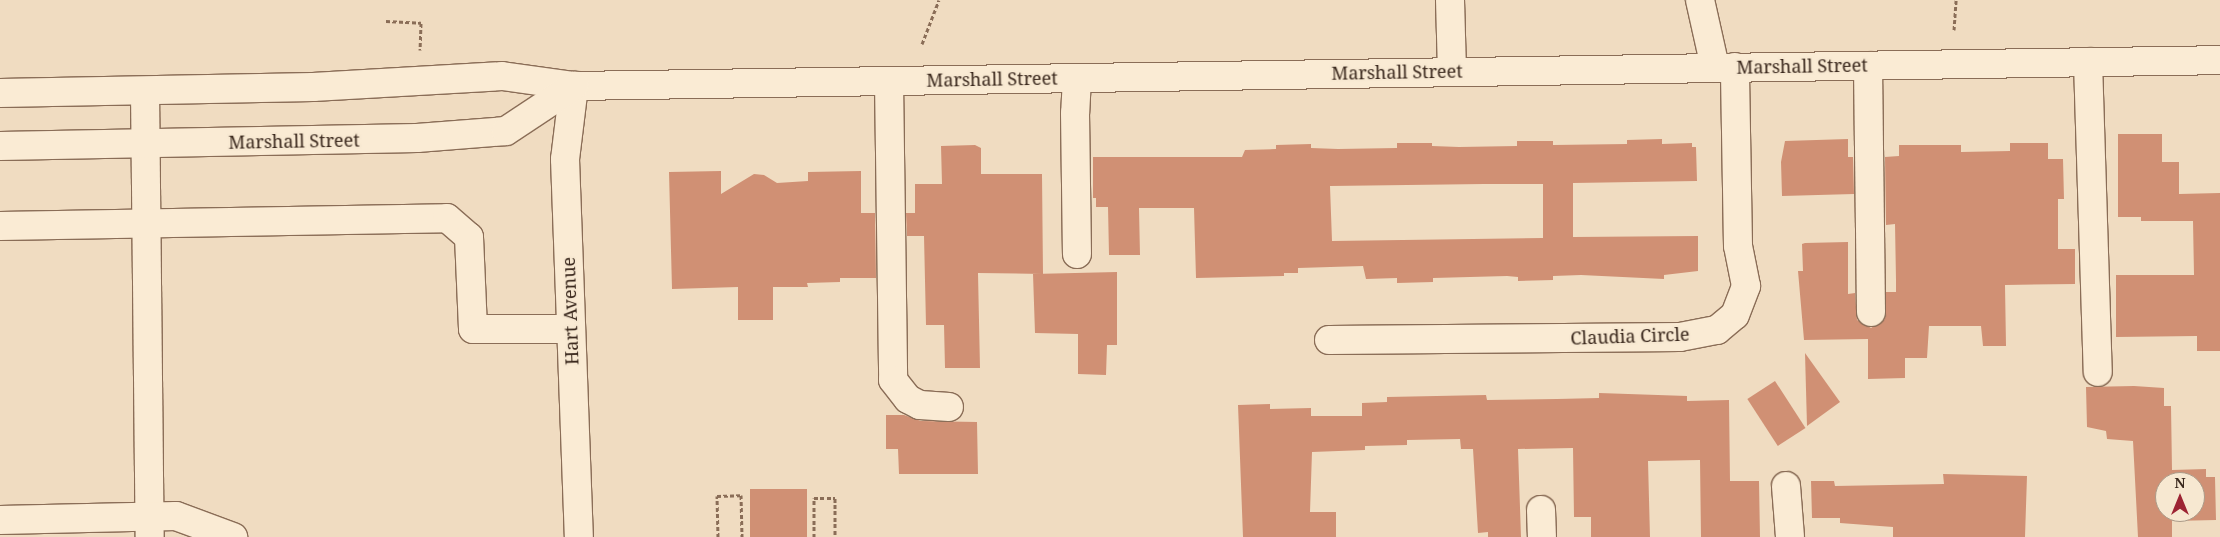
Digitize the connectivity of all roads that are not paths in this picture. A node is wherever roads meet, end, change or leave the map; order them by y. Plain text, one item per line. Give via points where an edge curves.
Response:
1 (1450, 0) edge
2 (1700, 0) edge
3 (2220, 60) edge
4 (2088, 62) junction
5 (1868, 66) junction
6 (1725, 67) junction
7 (1452, 71) junction
8 (1077, 78) junction
9 (888, 81) junction
10 (574, 86) junction
11 (145, 91) junction
12 (0, 93) edge
13 (146, 144) junction
14 (0, 146) edge
15 (146, 224) junction
16 (0, 226) edge
17 (1077, 254) dead end
18 (1871, 312) dead end
19 (570, 329) junction
20 (1329, 340) dead end
21 (2098, 372) dead end
22 (949, 407) dead end
23 (1786, 486) dead end
24 (1541, 510) dead end
25 (0, 520) edge
26 (150, 527) edge
27 (234, 537) edge
28 (579, 537) edge
29 (1542, 537) edge
30 (1790, 537) edge

1 - 7 street
2 - 6 street, Claudia Circle
3 - 4 street, Marshall Street
4 - 5 street, Marshall Street
4 - 21 street
5 - 6 street, Marshall Street
5 - 18 street
6 - 7 street, Marshall Street
6 - 20 street, Claudia Circle via 1738,246 1746,286 1735,315 1717,330 1680,337
7 - 8 street, Marshall Street
8 - 9 street, Marshall Street
8 - 17 street
9 - 10 street, Marshall Street
9 - 22 street via 893,380 908,399 920,405
10 - 11 street, Marshall Street via 502,76 313,87
10 - 13 street, Marshall Street via 506,131 417,138
10 - 19 street, Hart Avenue via 565,150
11 - 12 street, Marshall Street
11 - 13 street
13 - 14 street, Marshall Street
13 - 15 street
15 - 16 street
15 - 19 street via 446,218 469,237 472,329
15 - 26 street
19 - 28 street, Hart Avenue
23 - 30 street
24 - 29 street
25 - 26 street
26 - 27 street via 176,516

